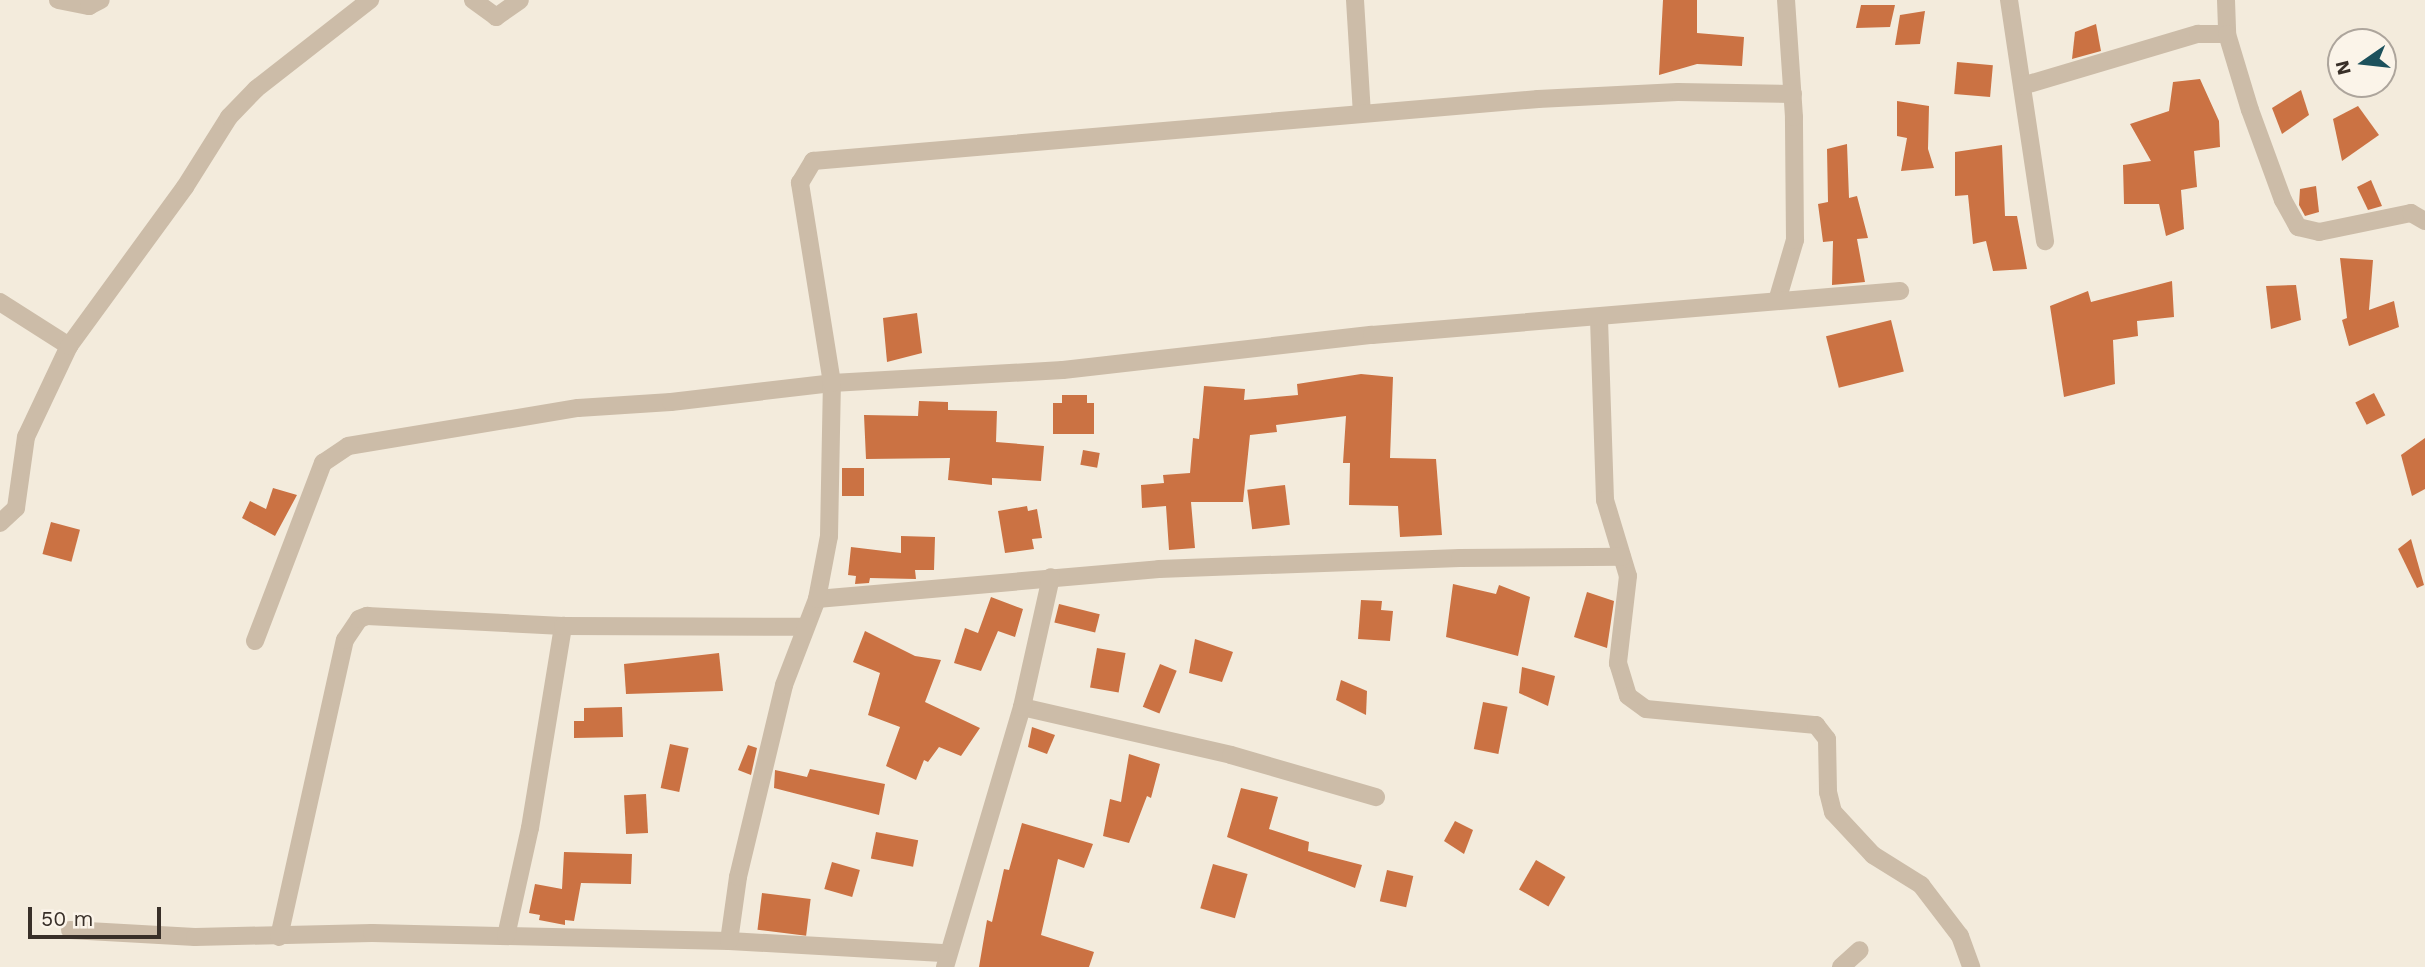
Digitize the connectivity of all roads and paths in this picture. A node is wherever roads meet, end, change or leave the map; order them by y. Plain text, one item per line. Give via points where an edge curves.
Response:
1 (58, 0) edge
2 (101, 0) edge
3 (370, 0) edge
4 (473, 0) edge
5 (520, 0) edge
6 (1354, 0) edge
7 (1786, 0) edge
8 (2009, 0) edge
9 (2226, 0) edge
10 (2227, 34) junction
11 (2022, 86) junction
12 (1793, 94) junction
13 (1362, 113) junction
14 (2425, 221) edge
15 (2045, 241) dead end
16 (1900, 292) dead end
17 (1777, 301) junction
18 (0, 302) edge
19 (1599, 319) junction
20 (69, 345) junction
21 (832, 383) junction
22 (0, 523) edge
23 (1622, 557) junction
24 (1051, 577) junction
25 (817, 599) junction
26 (563, 626) junction
27 (804, 627) junction
28 (255, 641) dead end
29 (1022, 707) junction
30 (1376, 797) dead end
31 (70, 930) dead end
32 (506, 936) junction
33 (279, 937) junction
34 (729, 941) junction
35 (1860, 950) dead end
36 (946, 960) edge
37 (1841, 967) edge
38 (1971, 967) edge

1 - 2 street via 89,6
3 - 20 street via 240,104
4 - 5 street via 496,17
6 - 13 street
7 - 12 street
8 - 11 street
9 - 10 street
10 - 11 street via 2198,34
10 - 14 street via 2283,200 2298,227 2319,232 2411,213
11 - 15 street
12 - 13 street via 1678,92
12 - 17 street via 1794,255
13 - 21 street via 820,157 806,168 800,183
16 - 17 street
17 - 19 street
18 - 20 street
19 - 21 street via 1372,335 1063,370
19 - 23 street via 1605,500
20 - 22 street via 26,437 16,508
21 - 25 street via 830,536
21 - 28 street via 578,408 447,427 333,452 315,482
23 - 24 street via 1434,558
23 - 38 street via 1629,595 1618,663 1628,696 1646,709 1816,725 1826,739 1833,812 1873,855 1921,885 1960,936
24 - 25 street
24 - 29 street
25 - 27 street
26 - 27 street
26 - 32 street via 530,828
26 - 33 street via 367,615 352,625 324,725
27 - 34 street via 771,738 738,877
29 - 30 street via 1231,755
29 - 36 street
31 - 33 street
32 - 33 street via 372,933
32 - 34 street
34 - 36 street
35 - 37 street

